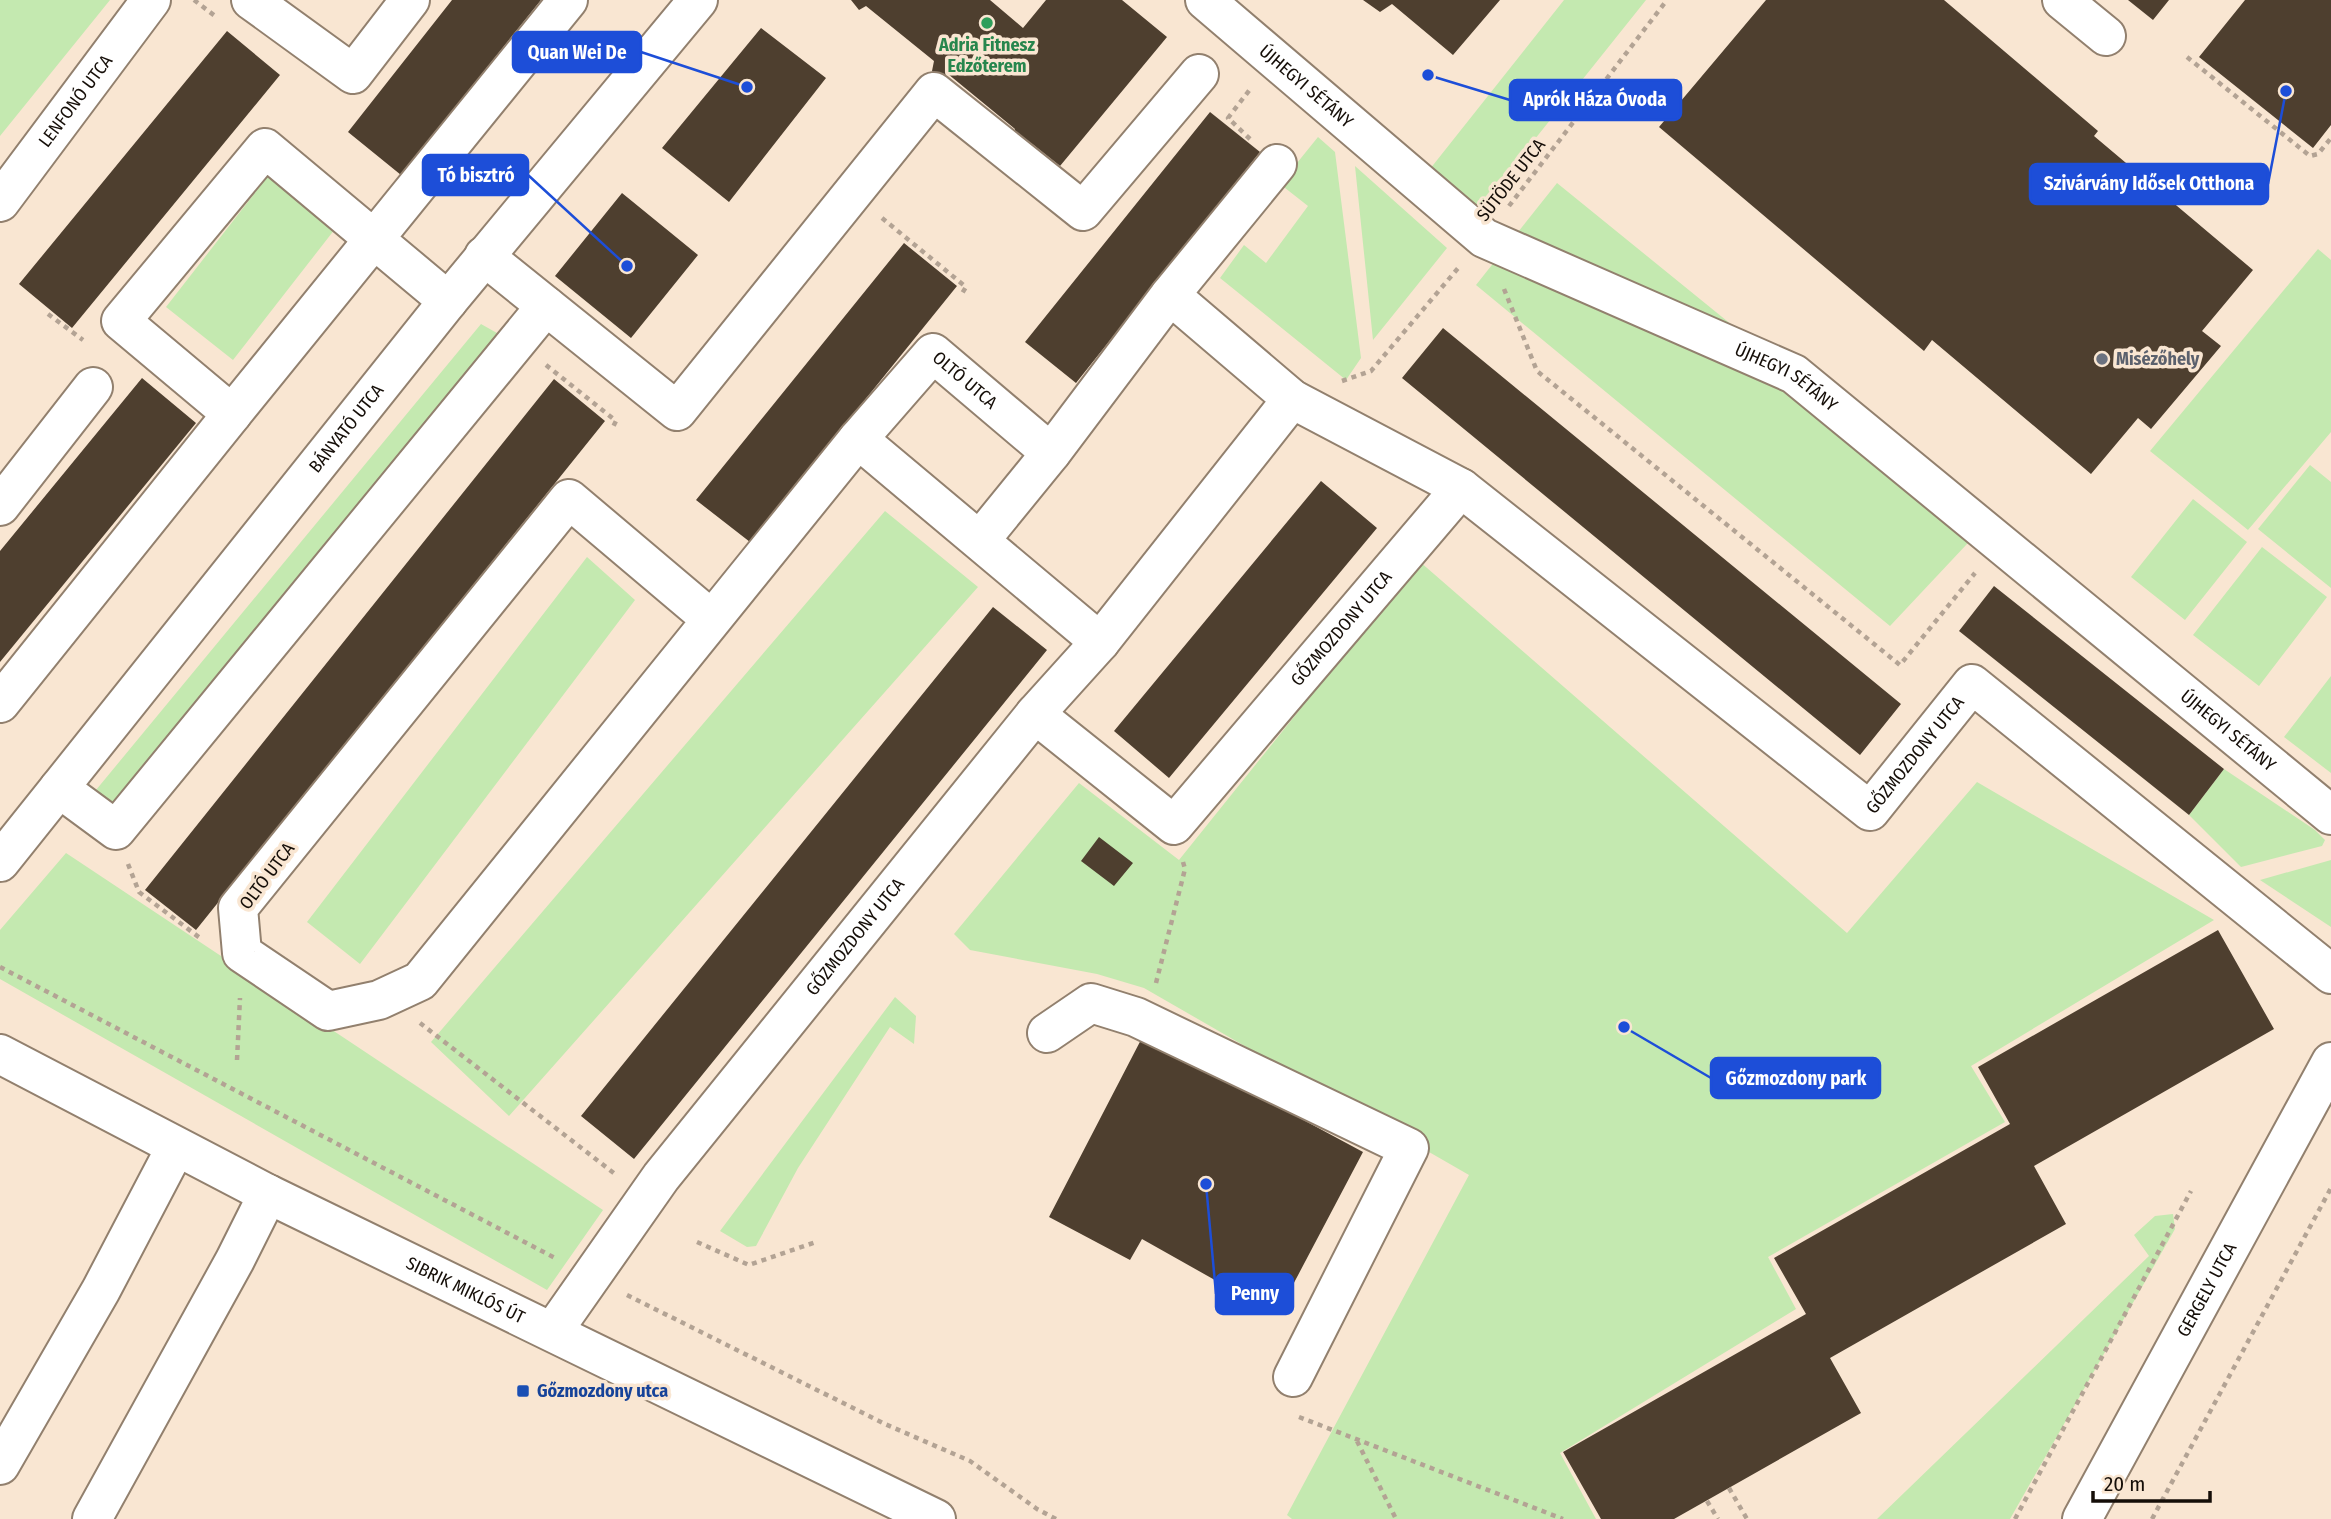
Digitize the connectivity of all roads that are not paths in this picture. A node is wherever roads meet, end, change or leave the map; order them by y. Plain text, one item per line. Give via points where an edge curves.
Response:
1 (151, 0) edge
2 (251, 0) edge
3 (410, 0) edge
4 (568, 0) edge
5 (698, 0) edge
6 (1205, 0) edge
7 (2063, 0) edge
8 (2106, 36) dead end
9 (1199, 74) dead end
10 (1277, 164) dead end
11 (0, 202) edge
12 (375, 241) junction
13 (484, 256) junction
14 (1170, 295) junction
15 (448, 300) junction
16 (546, 306) junction
17 (93, 387) dead end
18 (1292, 399) junction
19 (232, 414) junction
20 (858, 439) junction
21 (1051, 453) junction
22 (1461, 488) junction
23 (0, 506) edge
24 (981, 539) junction
25 (711, 619) junction
26 (1100, 642) junction
27 (0, 703) edge
28 (1035, 714) junction
29 (59, 788) junction
30 (2331, 815) edge
31 (0, 862) edge
32 (2331, 974) edge
33 (1047, 1033) dead end
34 (0, 1054) edge
35 (2331, 1062) edge
36 (176, 1147) junction
37 (268, 1194) junction
38 (553, 1331) junction
39 (1291, 1395) road end
40 (0, 1465) edge
41 (92, 1519) edge
42 (936, 1519) edge
43 (2082, 1519) edge

1 - 11 street, LENFONÓ UTCA
2 - 3 street via 353,74
4 - 12 street
5 - 13 street, BÁNYATÓ UTCA
6 - 30 street, ÚJHEGYI SÉTÁNY via 1484,238 1794,374
7 - 8 street
9 - 16 street via 1083,211 934,92 677,411
10 - 14 street
12 - 15 street
12 - 19 street
12 - 19 street via 265,148 121,321
13 - 15 street, BÁNYATÓ UTCA
13 - 16 street
14 - 18 street
14 - 21 street
15 - 29 street, BÁNYATÓ UTCA
16 - 29 street via 116,830
17 - 23 street
18 - 22 street, GŐZMOZDONY UTCA
18 - 26 street, GŐZMOZDONY UTCA
19 - 27 street
20 - 21 street, OLTÓ UTCA via 933,353
20 - 24 street
20 - 25 street, OLTÓ UTCA
21 - 24 street
22 - 28 street, GŐZMOZDONY UTCA via 1174,825
22 - 32 street, GŐZMOZDONY UTCA via 1870,811 1972,684
24 - 26 street
25 - 25 street, OLTÓ UTCA via 420,981 386,997 328,1012 242,953 239,908 569,499
26 - 28 street, GŐZMOZDONY UTCA
28 - 38 street, GŐZMOZDONY UTCA via 646,1198
29 - 31 street, BÁNYATÓ UTCA
33 - 39 street via 1091,1003 1136,1017 1409,1148
34 - 36 street, SIBRIK MIKLÓS ÚT
35 - 43 street, GERGELY UTCA
36 - 37 street, SIBRIK MIKLÓS ÚT
36 - 40 street via 101,1290
37 - 38 street, SIBRIK MIKLÓS ÚT
37 - 41 street
38 - 42 street, SIBRIK MIKLÓS ÚT

